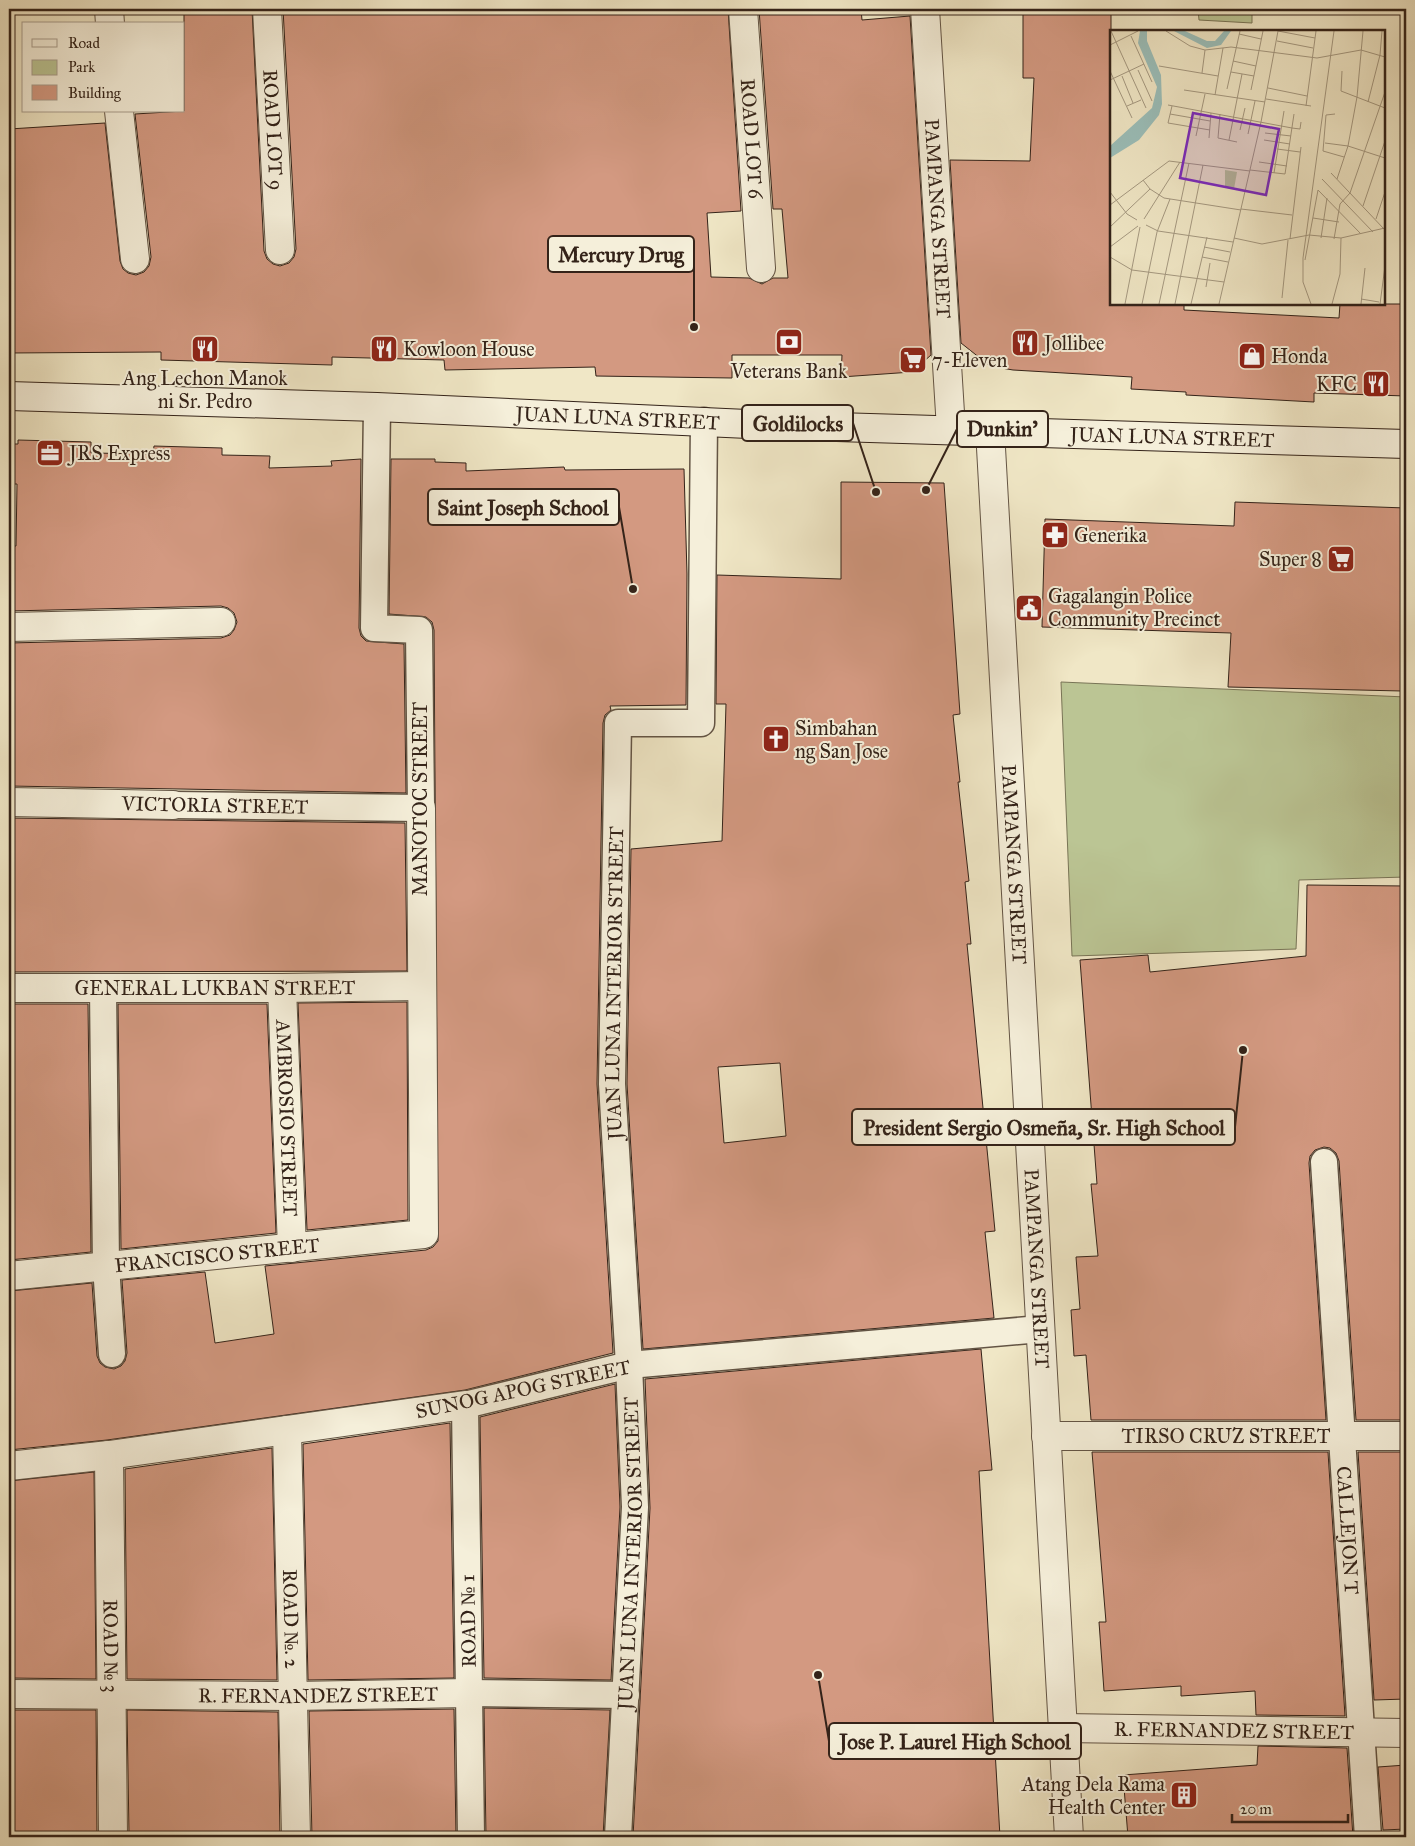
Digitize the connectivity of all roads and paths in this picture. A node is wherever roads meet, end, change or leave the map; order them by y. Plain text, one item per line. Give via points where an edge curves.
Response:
1 (109, 9) edge
2 (267, 9) edge
3 (742, 9) edge
4 (925, 9) edge
5 (110, 22) edge
6 (119, 112) edge
7 (280, 250) dead end
8 (135, 259) dead end
9 (761, 268) dead end
10 (9, 396) edge
11 (377, 407) junction
12 (704, 421) junction
13 (951, 429) junction
14 (990, 430) junction
15 (1406, 444) edge
16 (221, 622) dead end
17 (9, 627) edge
18 (9, 802) edge
19 (173, 805) joint
20 (420, 808) junction
21 (421, 986) junction
22 (9, 988) edge
23 (103, 988) junction
24 (282, 988) junction
25 (1324, 1162) dead end
26 (424, 1234) joint
27 (292, 1248) junction
28 (106, 1266) junction
29 (9, 1276) edge
30 (1040, 1330) junction
31 (112, 1354) dead end
32 (629, 1365) junction
33 (465, 1405) junction
34 (287, 1430) junction
35 (1046, 1436) junction
36 (1406, 1436) edge
37 (1341, 1437) junction
38 (109, 1455) junction
39 (9, 1466) edge
40 (469, 1693) junction
41 (9, 1694) edge
42 (626, 1695) junction
43 (110, 1696) junction
44 (293, 1696) junction
45 (1063, 1728) junction
46 (1406, 1733) edge
47 (1362, 1734) junction
48 (113, 1837) edge
49 (296, 1837) edge
50 (471, 1837) edge
51 (618, 1837) edge
52 (1070, 1837) edge
53 (1368, 1837) edge

1 - 5 street
2 - 7 street, ROAD LOT 9
3 - 9 street, ROAD LOT 6
4 - 13 street, PAMPANGA STREET
6 - 8 street
10 - 11 street, JUAN LUNA STREET
11 - 12 street, JUAN LUNA STREET
11 - 20 street, MANOTOC STREET via 374,628 419,630
12 - 13 street, JUAN LUNA STREET
12 - 32 street, JUAN LUNA INTERIOR STREET via 701,723 618,723 612,1084
13 - 14 street, JUAN LUNA STREET
14 - 15 street, JUAN LUNA STREET
14 - 30 street, PAMPANGA STREET
16 - 17 street
18 - 19 street, VICTORIA STREET
19 - 20 street, VICTORIA STREET
20 - 21 street, MANOTOC STREET
21 - 24 street, GENERAL LUKBAN STREET
21 - 26 street, MANOTOC STREET
22 - 23 street, GENERAL LUKBAN STREET
23 - 24 street, GENERAL LUKBAN STREET
23 - 28 street
24 - 27 street, AMBROSIO STREET
25 - 37 street, CALLEJON T
26 - 27 street, FRANCISCO STREET
27 - 28 street, FRANCISCO STREET
28 - 29 street, FRANCISCO STREET
28 - 31 street
30 - 32 street, SUNOG APOG STREET
30 - 35 street, PAMPANGA STREET
32 - 33 street, SUNOG APOG STREET
32 - 42 street, JUAN LUNA INTERIOR STREET via 635,1508
33 - 34 street, SUNOG APOG STREET
33 - 40 street, ROAD № 1
34 - 38 street, SUNOG APOG STREET
34 - 44 street, ROAD №. 2
35 - 37 street, TIRSO CRUZ STREET
35 - 45 street, PAMPANGA STREET
36 - 37 street, TIRSO CRUZ STREET
37 - 47 street, CALLEJON T
38 - 39 street, SUNOG APOG STREET
38 - 43 street, ROAD № 3
40 - 42 street, R. FERNANDEZ STREET
40 - 44 street, R. FERNANDEZ STREET
40 - 50 street, ROAD № 1
41 - 43 street, R. FERNANDEZ STREET
42 - 51 street, JUAN LUNA INTERIOR STREET
43 - 44 street, R. FERNANDEZ STREET
43 - 48 street, ROAD № 3
44 - 49 street, ROAD №. 2
45 - 47 street, R. FERNANDEZ STREET
45 - 52 street, PAMPANGA STREET
46 - 47 street, R. FERNANDEZ STREET
47 - 53 street, CALLEJON T

